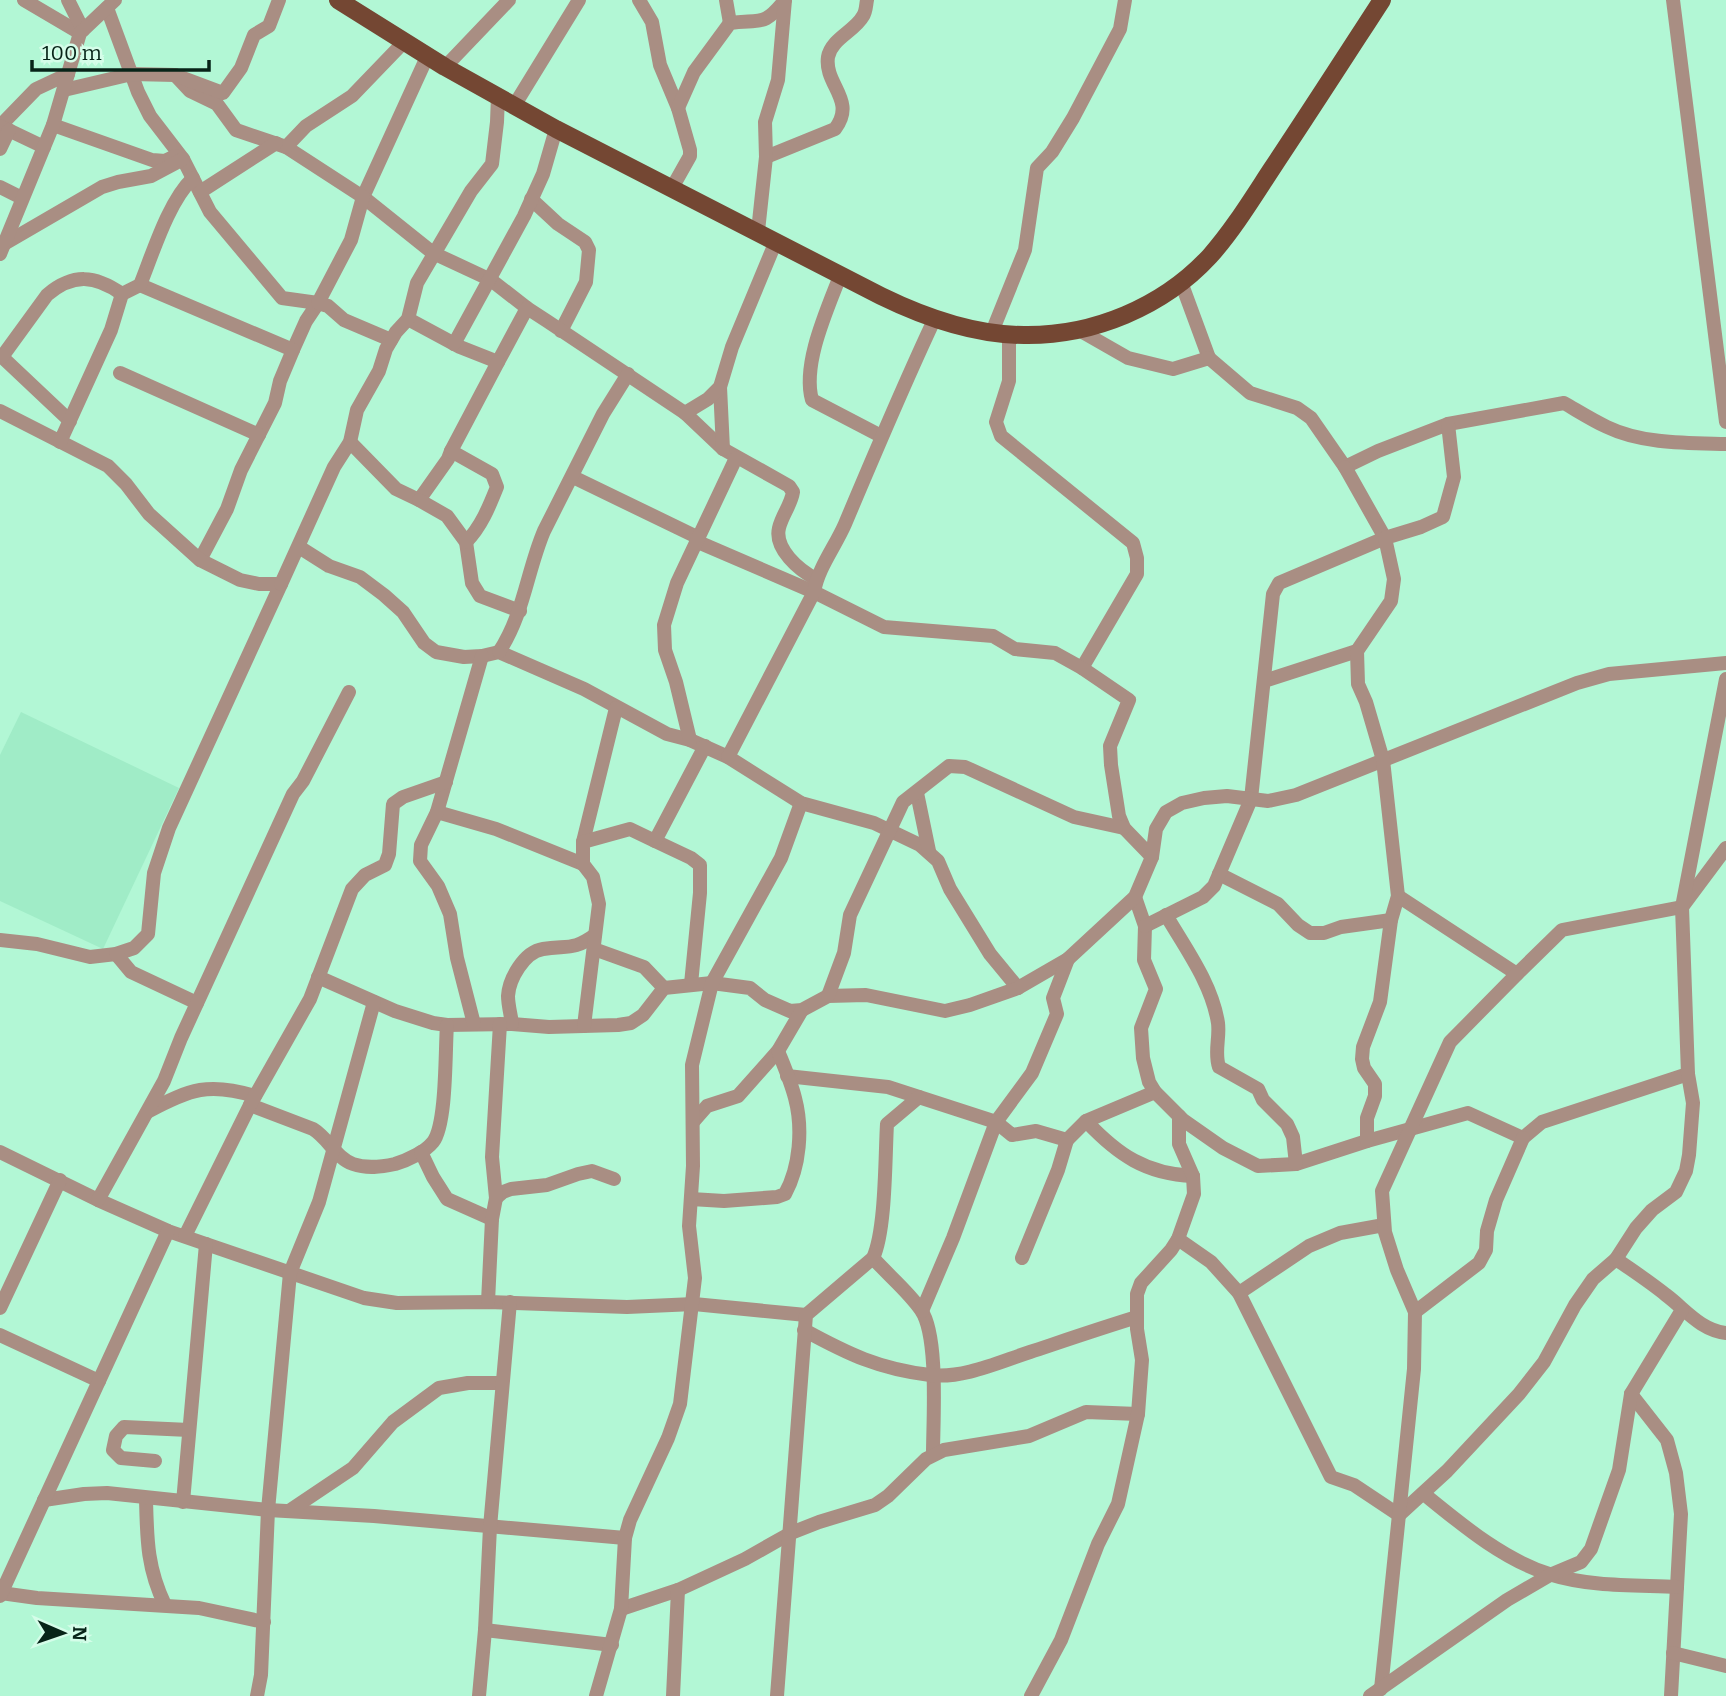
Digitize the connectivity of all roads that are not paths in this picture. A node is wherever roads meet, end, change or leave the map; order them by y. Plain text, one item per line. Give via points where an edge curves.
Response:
1 (24, 0) edge
2 (68, 0) edge
3 (279, 0) edge
4 (338, 0) edge
5 (509, 0) edge
6 (579, 0) edge
7 (639, 0) edge
8 (726, 0) edge
9 (785, 0) edge
10 (867, 0) edge
11 (1125, 0) edge
12 (1382, 0) edge
13 (1673, 0) edge
14 (111, 4) edge
15 (730, 23) junction
16 (81, 32) junction
17 (404, 42) junction
18 (427, 57) junction
19 (445, 67) junction
20 (68, 74) junction
21 (132, 74) junction
22 (175, 75) junction
23 (64, 90) junction
24 (498, 96) junction
25 (514, 106) junction
26 (678, 108) junction
27 (53, 125) junction
28 (3, 127) edge
29 (556, 129) junction
30 (281, 145) junction
31 (44, 147) junction
32 (0, 149) edge
33 (181, 156) junction
34 (766, 157) junction
35 (197, 185) junction
36 (0, 187) edge
37 (672, 188) junction
38 (363, 197) junction
39 (22, 198) junction
40 (531, 199) junction
41 (758, 231) junction
42 (776, 241) junction
43 (2, 249) edge
44 (433, 253) junction
45 (840, 276) junction
46 (491, 280) junction
47 (1181, 282) junction
48 (140, 285) junction
49 (122, 294) junction
50 (318, 303) junction
51 (527, 309) junction
52 (934, 318) junction
53 (408, 319) junction
54 (1079, 330) junction
55 (561, 331) junction
56 (1001, 333) junction
57 (391, 340) junction
58 (454, 344) junction
59 (293, 350) junction
60 (1, 356) edge
61 (1209, 358) junction
62 (498, 362) junction
63 (120, 373) dead end
64 (628, 374) junction
65 (720, 387) junction
66 (0, 411) edge
67 (685, 412) junction
68 (70, 421) junction
69 (1726, 422) edge
70 (1448, 424) junction
71 (258, 435) junction
72 (881, 436) junction
73 (60, 442) junction
74 (350, 442) junction
75 (1726, 444) edge
76 (723, 449) junction
77 (451, 451) junction
78 (736, 458) junction
79 (1345, 467) junction
80 (573, 477) junction
81 (419, 500) junction
82 (1385, 538) junction
83 (699, 540) junction
84 (466, 542) junction
85 (299, 547) junction
86 (200, 560) junction
87 (281, 584) junction
88 (815, 585) junction
89 (520, 611) junction
90 (1357, 651) junction
91 (499, 652) junction
92 (482, 656) junction
93 (1726, 663) edge
94 (1082, 668) junction
95 (1726, 679) edge
96 (1264, 681) junction
97 (349, 692) dead end
98 (616, 708) junction
99 (690, 740) junction
100 (705, 746) junction
101 (728, 757) junction
102 (1383, 760) junction
103 (446, 782) junction
104 (917, 793) junction
105 (1251, 799) junction
106 (801, 803) junction
107 (437, 813) junction
108 (1124, 828) junction
109 (890, 829) junction
110 (655, 841) junction
111 (583, 842) junction
112 (1726, 848) edge
113 (929, 851) junction
114 (1152, 857) junction
115 (583, 864) junction
116 (1219, 874) junction
117 (1398, 895) junction
118 (1135, 897) junction
119 (1682, 907) junction
120 (1166, 915) junction
121 (1391, 920) junction
122 (1145, 926) junction
123 (0, 940) edge
124 (594, 942) junction
125 (116, 954) junction
126 (1068, 959) junction
127 (1517, 974) junction
128 (318, 977) junction
129 (712, 983) junction
130 (691, 984) junction
131 (664, 988) junction
132 (1018, 988) junction
133 (828, 996) junction
134 (374, 1002) junction
135 (197, 1003) junction
136 (802, 1010) junction
137 (474, 1024) junction
138 (506, 1024) junction
139 (447, 1025) junction
140 (584, 1026) junction
141 (778, 1051) junction
142 (1688, 1074) junction
143 (787, 1076) junction
144 (1155, 1092) junction
145 (919, 1097) junction
146 (252, 1100) junction
147 (149, 1111) junction
148 (1179, 1116) junction
149 (1086, 1121) junction
150 (693, 1122) junction
151 (996, 1122) junction
152 (1410, 1129) junction
153 (1523, 1138) junction
154 (1067, 1140) junction
155 (1367, 1140) junction
156 (335, 1150) junction
157 (0, 1152) edge
158 (421, 1152) junction
159 (1296, 1164) junction
160 (1194, 1176) junction
161 (614, 1179) dead end
162 (60, 1180) junction
163 (496, 1198) junction
164 (691, 1199) junction
165 (98, 1200) junction
166 (492, 1219) junction
167 (1384, 1225) junction
168 (168, 1231) junction
169 (185, 1236) junction
170 (1178, 1239) junction
171 (206, 1244) junction
172 (873, 1258) junction
173 (1022, 1258) dead end
174 (1616, 1259) junction
175 (290, 1273) junction
176 (1238, 1293) junction
177 (488, 1301) junction
178 (510, 1302) junction
179 (694, 1304) junction
180 (0, 1308) edge
181 (1682, 1310) junction
182 (922, 1311) junction
183 (1415, 1312) junction
184 (1138, 1317) junction
185 (805, 1322) junction
186 (1726, 1333) edge
187 (0, 1335) edge
188 (933, 1376) junction
189 (99, 1381) junction
190 (502, 1383) junction
191 (1631, 1394) junction
192 (1138, 1414) junction
193 (189, 1430) junction
194 (933, 1454) junction
195 (155, 1461) dead end
196 (1424, 1494) junction
197 (146, 1499) junction
198 (44, 1500) junction
199 (183, 1502) junction
200 (268, 1510) junction
201 (289, 1511) junction
202 (1399, 1515) junction
203 (489, 1527) junction
204 (791, 1533) junction
205 (625, 1538) junction
206 (1550, 1575) junction
207 (1677, 1587) junction
208 (678, 1590) junction
209 (1, 1594) edge
210 (165, 1605) junction
211 (621, 1609) junction
212 (264, 1622) junction
213 (485, 1630) junction
214 (612, 1645) junction
215 (1673, 1654) junction
216 (1726, 1666) edge
217 (1373, 1694) edge
218 (257, 1696) edge
219 (479, 1696) edge
220 (596, 1696) edge
221 (673, 1696) edge
222 (777, 1696) edge
223 (1031, 1696) edge
224 (1671, 1696) edge

1 - 16 street
2 - 16 street
3 - 22 street via 270,26 254,35 241,68 223,93
4 - 17 main road
5 - 19 street
6 - 25 street
7 - 26 street via 652,22 660,65
8 - 15 street
9 - 15 street via 772,17
9 - 34 street via 778,79 765,122
10 - 34 street via 863,16 830,50 828,70 844,107 841,121 835,129
11 - 56 street via 1120,29 1067,127 1037,168 1025,250
12 - 47 main road via 1243,212 1210,256
13 - 69 street
14 - 16 street
14 - 21 street
15 - 26 street via 694,72
16 - 20 street
17 - 18 main road
17 - 30 street via 352,96
18 - 19 main road
18 - 38 street
19 - 24 main road
20 - 23 street
20 - 28 street via 36,89
21 - 22 street
21 - 23 street
21 - 33 street via 150,116
22 - 30 street via 190,91 217,104 233,127
23 - 27 street
24 - 25 main road
24 - 44 street via 492,164
25 - 29 main road
26 - 37 street via 690,156
27 - 31 street
27 - 33 street via 152,160
28 - 31 street
28 - 32 street
29 - 37 main road
29 - 40 street
30 - 35 street
30 - 38 street
31 - 39 street
33 - 35 street
33 - 43 street via 151,176 102,187
34 - 41 street
35 - 48 street via 184,187
35 - 50 street via 210,212 282,298
36 - 39 street
37 - 41 main road
38 - 44 street
38 - 50 street via 351,240
39 - 43 street
40 - 46 street
40 - 55 street via 586,242 589,250 586,282
41 - 42 main road
42 - 45 main road
42 - 65 street
44 - 46 street
44 - 53 street via 417,284
45 - 52 main road
45 - 72 street via 815,348 808,387 812,400
46 - 51 street
46 - 58 street
47 - 54 main road via 1125,316
47 - 61 street
48 - 49 street
48 - 59 street
49 - 60 street via 94,279 69,281 55,288
49 - 68 street
50 - 57 street
50 - 59 street
51 - 55 street
51 - 62 street
52 - 56 main road
52 - 72 street
53 - 57 street
53 - 58 street
54 - 56 main road
54 - 61 street via 1128,358 1173,369
55 - 64 street
56 - 94 street via 1009,381 996,422 1001,436 1133,543 1137,558 1137,574
57 - 74 street via 357,410
58 - 62 street
59 - 71 street via 275,403
60 - 68 street
61 - 79 street via 1250,393 1297,408 1311,418
62 - 77 street
63 - 71 street
64 - 67 street
64 - 80 street
65 - 67 street
65 - 76 street
66 - 73 street
67 - 76 street
68 - 73 street
70 - 75 street via 1563,403 1608,428 1638,436
70 - 79 street
70 - 82 street via 1454,477 1443,517
71 - 86 street
72 - 88 street
73 - 86 street via 108,466 149,514
74 - 81 street via 396,489
74 - 85 street
76 - 78 street
77 - 81 street
77 - 84 street via 492,474 497,487
78 - 83 street
78 - 88 street via 793,492 779,529 779,543
79 - 82 street
80 - 83 street
80 - 89 street via 537,546
81 - 84 street via 447,516
82 - 90 street via 1394,579 1391,601
82 - 96 street via 1279,583 1273,594
83 - 88 street
83 - 99 street via 677,583 664,625 665,650
84 - 89 street via 472,583 480,596
85 - 87 street
85 - 92 street via 329,566 360,577 384,595 436,652 453,657
86 - 87 street via 240,580
87 - 125 street via 169,828 155,873 148,934 134,948
88 - 94 street via 884,626 993,636 1015,649 1055,653
88 - 101 street
89 - 91 street
90 - 96 street
90 - 102 street via 1358,684
91 - 92 street
91 - 98 street
92 - 103 street
93 - 102 street via 1609,674 1577,683
94 - 108 street via 1129,700 1110,746
95 - 119 street
96 - 105 street
97 - 135 street via 293,794
98 - 99 street via 667,734
98 - 111 street
99 - 100 street
100 - 101 street
100 - 110 street
101 - 106 street
102 - 105 street via 1296,794 1268,801
102 - 117 street
103 - 107 street
103 - 128 street via 393,804 385,866 365,875 352,890
104 - 108 street via 949,766 965,767 1074,817
104 - 109 street via 903,802
104 - 113 street
105 - 114 street via 1227,796 1182,803 1166,813 1156,829
105 - 116 street
106 - 109 street
106 - 129 street via 781,858
107 - 115 street via 496,829
107 - 137 street via 421,845 420,861 450,914
108 - 114 street
109 - 113 street
109 - 133 street via 850,915 844,953
110 - 111 street via 630,829
110 - 130 street via 699,865
111 - 115 street
112 - 119 street
113 - 132 street via 990,954
114 - 118 street
115 - 124 street via 593,877 599,904
116 - 120 street via 1203,897
116 - 121 street via 1278,904 1310,933
117 - 121 street
117 - 127 street
118 - 122 street
118 - 126 street
119 - 127 street via 1562,930
119 - 142 street
120 - 122 street
120 - 159 street via 1203,977 1218,1024 1219,1067 1258,1089 1287,1124
121 - 155 street via 1380,1002 1363,1047 1364,1068 1375,1084
122 - 144 street via 1144,960 1156,989 1141,1028 1145,1072
123 - 125 street via 90,957
124 - 131 street via 644,967
124 - 138 street via 539,949 525,960 513,978
124 - 140 street
125 - 135 street via 131,972
126 - 132 street
126 - 151 street via 1053,998 1057,1014 1032,1073
127 - 152 street via 1451,1042
128 - 134 street
128 - 146 street
129 - 130 street
129 - 136 street via 750,988 785,1009
129 - 150 street via 692,1065
130 - 131 street
131 - 140 street via 631,1023
132 - 133 street via 945,1011 866,995
133 - 136 street
134 - 139 street
134 - 156 street
135 - 147 street
136 - 141 street
137 - 138 street
137 - 139 street
138 - 140 street
138 - 163 street via 492,1157
139 - 158 street via 438,1135
141 - 143 street
141 - 150 street via 738,1096 707,1105
142 - 153 street via 1542,1122
142 - 174 street via 1693,1103 1685,1171 1676,1192 1652,1210
143 - 145 street via 888,1087
143 - 164 street via 796,1099 799,1139 785,1194 724,1201
144 - 148 street
144 - 149 street
145 - 151 street
145 - 172 street via 887,1124 880,1230
146 - 147 street via 215,1087 195,1090
146 - 156 street via 313,1129
146 - 169 street
147 - 165 street
148 - 159 street via 1223,1148 1258,1166
148 - 160 street via 1179,1144
149 - 154 street
149 - 160 street via 1127,1158 1168,1175
150 - 164 street
151 - 154 street via 1012,1135 1036,1131
151 - 182 street
152 - 153 street via 1468,1113
152 - 155 street
152 - 167 street via 1382,1191
153 - 183 street via 1496,1200 1479,1263
154 - 173 street
155 - 159 street
156 - 158 street via 351,1164 373,1168
156 - 175 street
157 - 162 street
158 - 166 street via 447,1199
160 - 170 street via 1194,1194
161 - 163 street via 592,1171 547,1185 511,1189
162 - 165 street
162 - 180 street
163 - 166 street
164 - 179 street
165 - 168 street
166 - 177 street
167 - 176 street via 1340,1233 1309,1246
167 - 183 street
168 - 169 street
168 - 189 street
169 - 171 street
170 - 176 street via 1211,1262
170 - 184 street via 1141,1283
171 - 175 street
171 - 193 street
172 - 182 street
172 - 185 street
174 - 181 street
174 - 196 street via 1593,1279 1544,1362 1519,1394
175 - 177 street via 383,1302
175 - 200 street
176 - 202 street via 1331,1476 1354,1485
177 - 178 street
178 - 179 street via 635,1307
178 - 190 street
179 - 185 street
179 - 205 street via 677,1419
181 - 186 street via 1700,1324
181 - 191 street
182 - 188 street
183 - 202 street
184 - 188 street via 1000,1362
184 - 192 street via 1142,1360
185 - 188 street via 873,1364
185 - 204 street
187 - 189 street
188 - 194 street
189 - 198 street
190 - 201 street via 439,1388 393,1422 353,1468
190 - 203 street
191 - 206 street via 1619,1470 1591,1549 1581,1562
191 - 207 street via 1667,1440 1676,1473 1681,1514
192 - 194 street via 1086,1412 1029,1436
192 - 223 street via 1118,1504 1061,1640
193 - 195 street via 124,1427 116,1436 113,1450 121,1458
193 - 199 street
194 - 204 street via 875,1505
196 - 202 street
196 - 206 street via 1516,1561
197 - 198 street via 97,1492
197 - 199 street
197 - 210 street via 149,1564
198 - 209 street
199 - 200 street
200 - 201 street
200 - 212 street
201 - 203 street
202 - 217 street
203 - 205 street
203 - 213 street
204 - 208 street
204 - 222 street
205 - 211 street
206 - 207 street via 1595,1583
206 - 217 street
207 - 215 street
208 - 211 street
208 - 221 street
209 - 210 street
210 - 212 street
211 - 214 street
212 - 218 street
213 - 214 street
213 - 219 street
214 - 220 street
215 - 216 street
215 - 224 street

